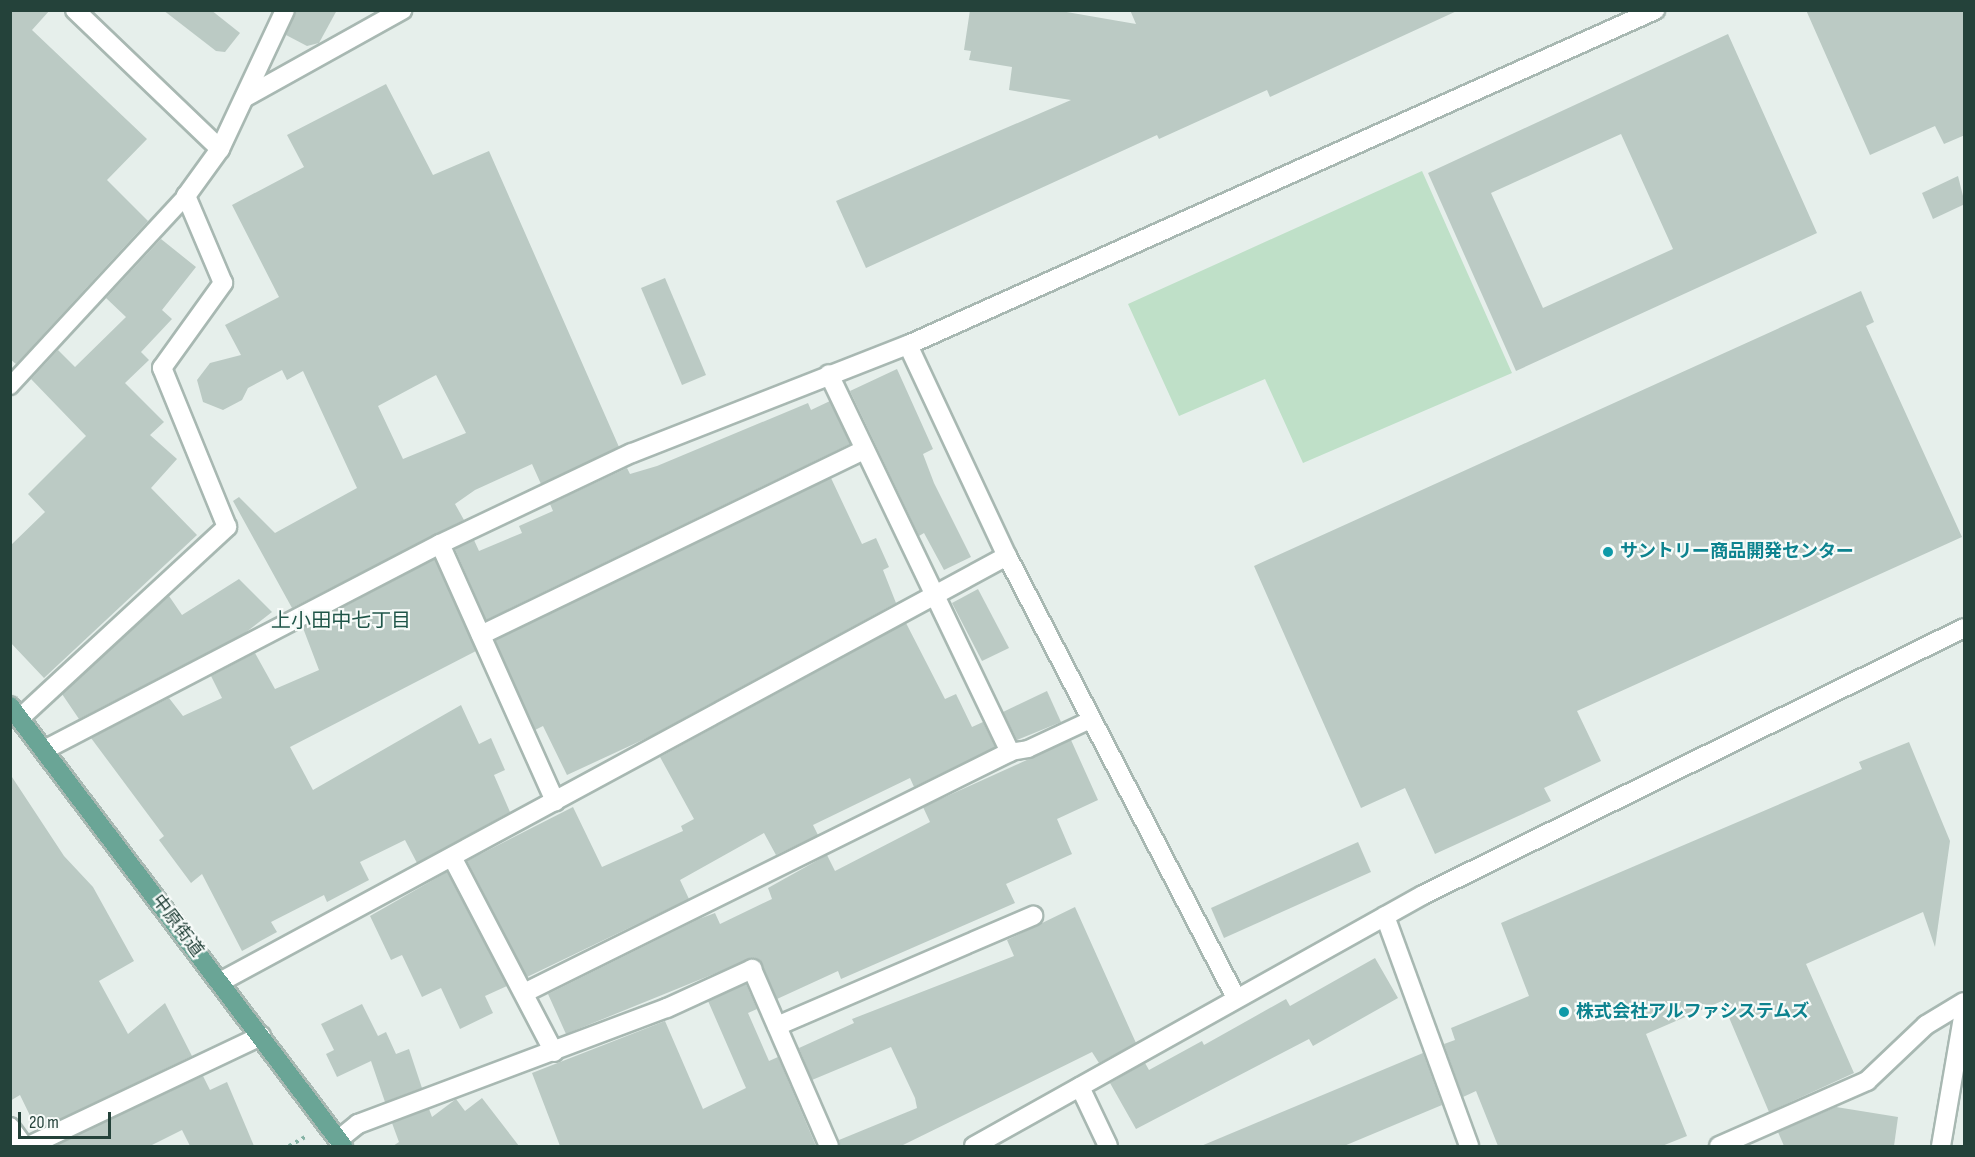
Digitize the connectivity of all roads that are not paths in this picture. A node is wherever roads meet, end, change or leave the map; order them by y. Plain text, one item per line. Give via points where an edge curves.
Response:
1 (75, 10) edge
2 (285, 10) edge
3 (402, 10) edge
4 (1655, 10) edge
5 (246, 97) junction
6 (220, 149) junction
7 (186, 196) junction
8 (908, 345) junction
9 (829, 374) junction
10 (10, 386) edge
11 (864, 450) junction
12 (440, 544) junction
13 (1007, 556) junction
14 (934, 595) junction
15 (1965, 628) edge
16 (481, 635) junction
17 (14, 716) edge
18 (1092, 719) junction
19 (44, 750) junction
20 (1010, 752) junction
21 (555, 801) junction
22 (452, 857) junction
23 (1033, 916) dead end
24 (1385, 916) junction
25 (220, 982) junction
26 (524, 993) junction
27 (1235, 996) junction
28 (1965, 1002) edge
29 (1965, 1012) edge
30 (777, 1026) junction
31 (261, 1036) junction
32 (554, 1052) junction
33 (1080, 1087) junction
34 (10, 1127) edge
35 (340, 1143) edge
36 (26, 1146) edge
37 (828, 1146) edge
38 (974, 1146) edge
39 (1108, 1146) edge
40 (1469, 1146) edge
41 (1719, 1146) edge
42 (1941, 1146) edge

1 - 6 street
2 - 5 street
3 - 5 street
4 - 8 street
5 - 6 street
6 - 7 street
7 - 10 lane
7 - 17 street via 223,283 162,368 227,527
8 - 9 street
8 - 13 street
9 - 11 street
9 - 12 street via 632,453
11 - 14 street
11 - 16 street
12 - 16 street
12 - 19 street
13 - 14 street
13 - 18 street
14 - 20 street
14 - 21 street
15 - 24 street
16 - 21 street
17 - 19 main road, 中原街道
18 - 20 lane via 1028,749
18 - 27 street
19 - 25 main road, 中原街道
20 - 26 street
21 - 22 street
22 - 25 street
22 - 26 street
23 - 30 street
24 - 27 street
24 - 40 street
25 - 31 main road, 中原街道
26 - 32 street
27 - 33 street
28 - 41 street via 1926,1025 1867,1081
29 - 42 street
30 - 32 street via 752,969
30 - 37 street
31 - 35 main road, 中原街道
31 - 36 street
32 - 35 street via 358,1124
33 - 38 street
33 - 39 street
34 - 36 street

